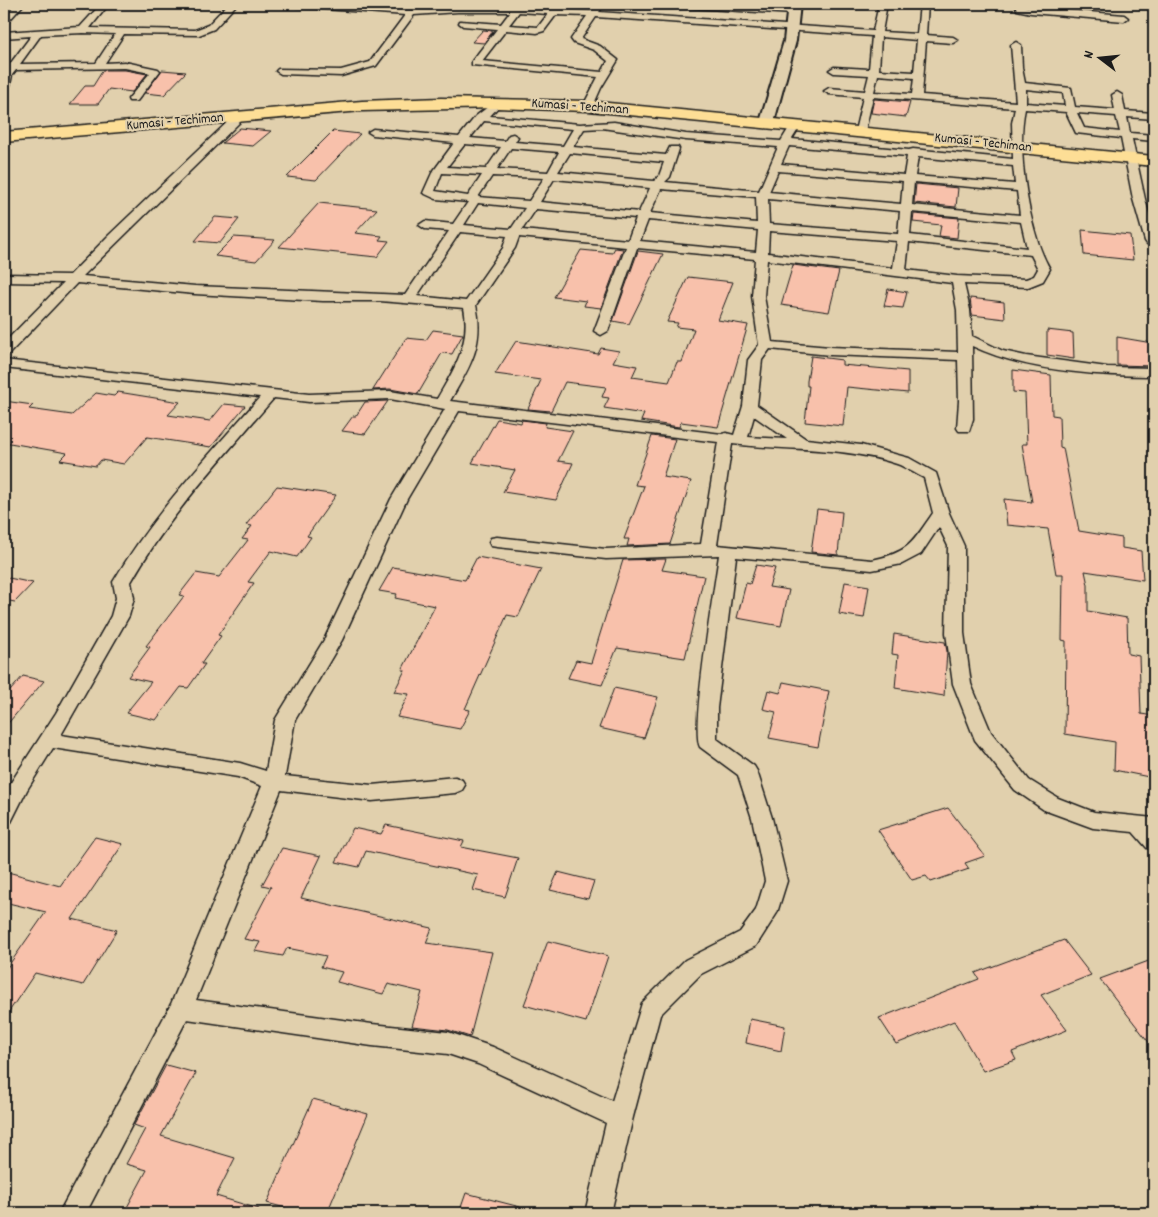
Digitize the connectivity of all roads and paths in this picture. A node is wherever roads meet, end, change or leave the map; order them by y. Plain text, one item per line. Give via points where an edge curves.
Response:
1 (20, 4) edge
2 (104, 4) edge
3 (233, 4) edge
4 (297, 4) edge
5 (427, 4) edge
6 (600, 4) edge
7 (883, 4) edge
8 (924, 4) edge
9 (1019, 4) edge
10 (690, 5) dead end
11 (519, 7) edge
12 (793, 8) edge
13 (557, 9) edge
14 (438, 10) junction
15 (411, 13) junction
16 (594, 14) junction
17 (1124, 18) dead end
18 (4, 21) edge
19 (463, 23) dead end
20 (503, 26) junction
21 (791, 27) junction
22 (83, 30) junction
23 (121, 31) junction
24 (39, 32) junction
25 (877, 34) junction
26 (4, 35) edge
27 (920, 37) junction
28 (953, 40) dead end
29 (1016, 45) dead end
30 (98, 65) junction
31 (8, 67) edge
32 (834, 70) dead end
33 (281, 71) dead end
34 (874, 72) junction
35 (605, 75) junction
36 (919, 75) junction
37 (7, 83) dead end
38 (1021, 86) junction
39 (829, 91) dead end
40 (870, 94) junction
41 (1117, 95) dead end
42 (917, 97) junction
43 (133, 99) dead end
44 (497, 103) junction
45 (588, 106) junction
46 (1020, 106) junction
47 (1070, 109) junction
48 (1122, 114) junction
49 (240, 116) junction
50 (1154, 116) edge
51 (480, 118) junction
52 (523, 122) junction
53 (767, 122) junction
54 (796, 125) junction
55 (580, 127) junction
56 (860, 130) junction
57 (373, 132) dead end
58 (674, 135) junction
59 (1124, 135) junction
60 (4, 138) edge
61 (1154, 138) edge
62 (462, 141) junction
63 (784, 143) junction
64 (508, 145) junction
65 (566, 150) junction
66 (913, 152) junction
67 (1017, 155) junction
68 (1130, 158) junction
69 (670, 159) junction
70 (1154, 161) edge
71 (774, 167) junction
72 (440, 170) junction
73 (490, 173) junction
74 (550, 176) junction
75 (908, 179) junction
76 (656, 186) junction
77 (1022, 188) junction
78 (762, 196) junction
79 (473, 199) junction
80 (533, 205) junction
81 (906, 209) junction
82 (643, 216) junction
83 (1026, 219) junction
84 (425, 225) dead end
85 (763, 227) junction
86 (457, 228) junction
87 (514, 234) junction
88 (905, 238) junction
89 (1151, 241) dead end
90 (633, 245) junction
91 (1034, 252) junction
92 (761, 256) junction
93 (899, 272) junction
94 (4, 278) edge
95 (73, 279) junction
96 (957, 280) junction
97 (409, 300) junction
98 (470, 305) junction
99 (600, 331) dead end
100 (966, 340) junction
101 (766, 346) junction
102 (4, 351) edge
103 (965, 356) junction
104 (4, 364) edge
105 (1154, 372) edge
106 (271, 393) junction
107 (448, 405) junction
108 (750, 406) junction
109 (964, 428) dead end
110 (733, 438) junction
111 (802, 442) junction
112 (941, 514) junction
113 (497, 542) dead end
114 (718, 551) junction
115 (48, 740) junction
116 (274, 782) junction
117 (454, 785) dead end
118 (4, 816) edge
119 (1147, 826) edge
120 (1154, 842) edge
121 (181, 1008) junction
122 (620, 1116) junction
123 (72, 1213) edge
124 (598, 1213) edge

1 - 18 street
2 - 22 street
3 - 23 street via 207,30 196,33
4 - 15 street
5 - 14 street
6 - 16 street
7 - 25 street
8 - 27 street
9 - 17 street via 1020,8 1031,10
10 - 12 street
11 - 13 street
11 - 14 street
11 - 20 street
12 - 21 main road
13 - 16 street
13 - 20 street via 541,29
14 - 15 street
15 - 33 street via 373,64 341,73
16 - 21 street
16 - 35 street via 576,38 605,52 613,60
19 - 20 street
20 - 35 street via 475,63
21 - 25 street
21 - 53 main road
22 - 23 street
22 - 24 street
23 - 30 street
24 - 26 street
24 - 31 street
25 - 27 street
25 - 34 street
27 - 28 street
27 - 36 street
29 - 38 street
30 - 31 street
30 - 43 street via 125,65 154,71
31 - 37 street
32 - 34 street
34 - 36 street
34 - 40 street
35 - 45 street
36 - 42 street
38 - 46 street
38 - 47 street via 1068,90
39 - 40 street
40 - 42 street
40 - 56 street
41 - 48 street
42 - 46 street
44 - 45 highway, Kumasi - Techiman
44 - 49 highway, Kumasi - Techiman via 441,102
44 - 51 street
45 - 53 highway, Kumasi - Techiman
46 - 47 street
46 - 67 street
47 - 48 street
47 - 59 street via 1080,131
48 - 50 street
48 - 59 street
49 - 60 highway, Kumasi - Techiman
49 - 95 street
51 - 52 street
51 - 62 street
52 - 55 street
52 - 64 street
53 - 54 highway, Kumasi - Techiman
54 - 56 highway, Kumasi - Techiman
54 - 63 street
55 - 58 street via 607,125
55 - 65 street
56 - 67 highway, Kumasi - Techiman
57 - 62 street
58 - 63 street
58 - 69 street
59 - 61 street
59 - 68 street
62 - 64 street
62 - 72 street
63 - 66 street
63 - 71 street
64 - 65 street
64 - 73 street
65 - 69 street
65 - 74 street
66 - 67 street
66 - 75 street
67 - 68 highway, Kumasi - Techiman
67 - 77 street
68 - 70 highway, Kumasi - Techiman
68 - 89 street
69 - 76 street via 664,177
71 - 75 street
71 - 78 street
72 - 73 street
72 - 79 street via 429,187 429,193
73 - 74 street
73 - 79 street
74 - 76 street
74 - 80 street
75 - 77 street
75 - 81 street
76 - 78 street
76 - 82 street
77 - 83 street
78 - 81 street
78 - 85 street
79 - 80 street
79 - 86 street
80 - 82 street
80 - 87 street
81 - 83 street
81 - 88 street
82 - 85 street
82 - 90 street
83 - 91 street
84 - 86 street
85 - 88 street
85 - 92 street
86 - 87 street
86 - 97 street
87 - 90 street
87 - 98 street via 509,248
88 - 91 street
88 - 93 street
90 - 92 street
90 - 99 street
91 - 96 street via 1044,270 1039,278 1028,283
92 - 93 street
92 - 101 street via 758,296
93 - 96 street
94 - 95 street
95 - 97 street via 205,290
95 - 102 street
96 - 100 street via 964,304
97 - 98 street
98 - 107 street via 474,318 473,342
100 - 103 street
100 - 105 street via 999,354 1026,360 1107,371
101 - 103 street
101 - 108 street via 755,360
103 - 109 street via 967,411
104 - 106 street
106 - 107 street via 309,398 390,395
106 - 115 street via 190,486 137,556 122,582 125,598 120,616
107 - 110 street
107 - 116 street via 450,412 399,499 333,640 285,720
108 - 110 street
108 - 111 street
110 - 111 street via 772,444
110 - 114 street
111 - 112 street via 856,448 904,461 931,476
112 - 114 street via 915,550 896,560 872,565
112 - 119 street via 956,546 955,634 962,684 982,735 1022,785 1051,804 1093,820
113 - 114 street via 606,554
114 - 122 street via 707,742 747,771 762,818 776,881 766,913 748,938 693,967 650,1010
115 - 116 street via 240,770
115 - 118 street
116 - 117 street via 372,793
116 - 121 street
119 - 120 street
121 - 122 street via 372,1036 448,1042
121 - 123 street
122 - 124 street

